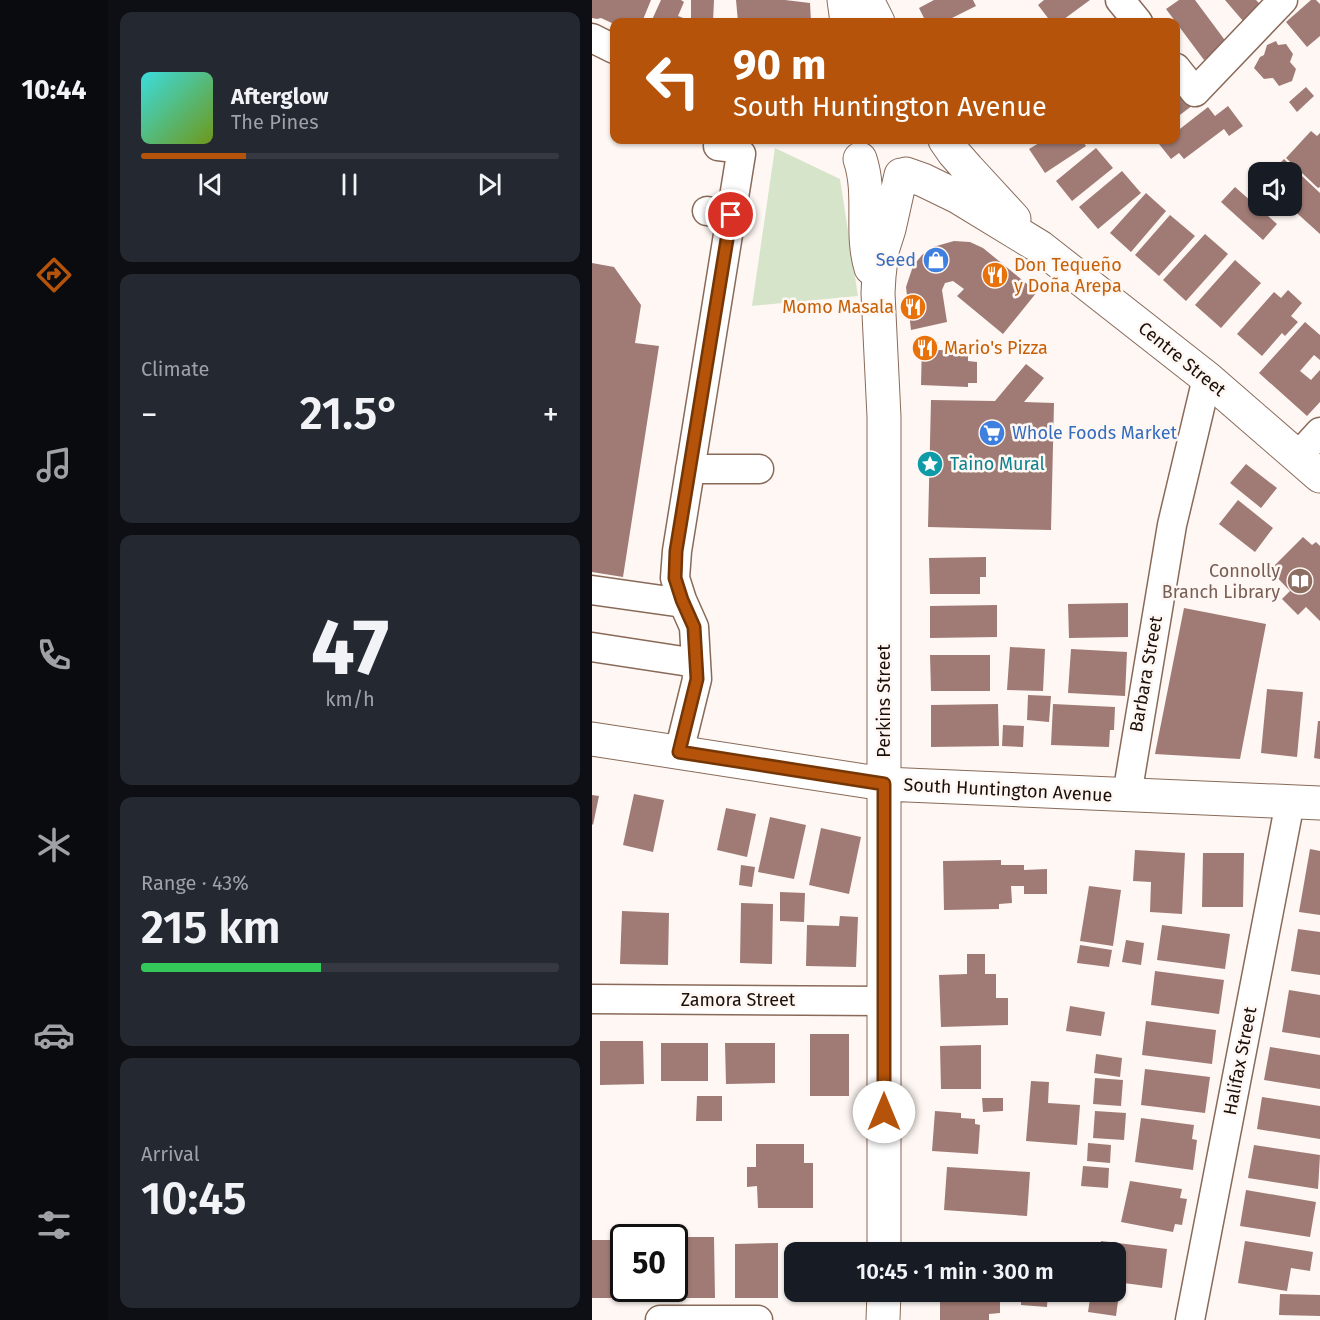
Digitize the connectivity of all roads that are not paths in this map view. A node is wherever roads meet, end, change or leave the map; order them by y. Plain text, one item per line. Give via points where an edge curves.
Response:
1 (844, 0) edge
2 (867, 0) edge
3 (1120, 0) edge
4 (1284, 0) edge
5 (846, 18) edge
6 (876, 18) edge
7 (1135, 18) edge
8 (592, 39) edge
9 (610, 47) edge
10 (1180, 73) edge
11 (937, 144) edge
12 (948, 144) edge
13 (718, 146) dead end
14 (856, 149) edge
15 (904, 174) junction
16 (1040, 247) junction
17 (878, 293) junction
18 (1207, 378) junction
19 (1320, 432) edge
20 (1309, 466) edge
21 (690, 469) junction
22 (758, 469) dead end
23 (592, 590) edge
24 (683, 603) junction
25 (592, 647) edge
26 (696, 663) junction
27 (592, 739) edge
28 (679, 752) junction
29 (884, 784) junction
30 (1127, 795) junction
31 (1305, 803) edge
32 (592, 999) edge
33 (884, 1001) junction
34 (884, 1242) edge
35 (884, 1302) edge
36 (660, 1320) edge
37 (758, 1320) edge
38 (883, 1320) edge
39 (1190, 1320) edge

1 - 5 main road
2 - 6 main road
3 - 7 street
4 - 10 street via 1195,92
8 - 9 street
11 - 15 main road via 925,163
12 - 16 main road, Centre Street
13 - 21 street via 735,148 741,154 719,213
14 - 15 main road, Centre Street via 877,172
14 - 17 main road, Perkins Street via 866,185 866,250
15 - 16 main road, Centre Street via 958,197
15 - 17 main road, Perkins Street via 880,264
16 - 18 main road, Centre Street
17 - 29 main road, Perkins Street via 884,417
18 - 20 main road, Centre Street
18 - 30 street, Barbara Street via 1172,525
19 - 20 street
21 - 22 street
21 - 24 street via 676,551 675,578
23 - 24 street
24 - 26 street via 694,627
25 - 26 street
26 - 28 street via 697,679
27 - 28 main road, South Huntington Avenue
28 - 29 main road, South Huntington Avenue
29 - 30 main road, South Huntington Avenue
29 - 33 main road, Perkins Street
30 - 31 main road, South Huntington Avenue
31 - 39 street, Halifax Street
32 - 33 street, Zamora Street
33 - 34 main road, Perkins Street
35 - 38 main road
36 - 37 street

